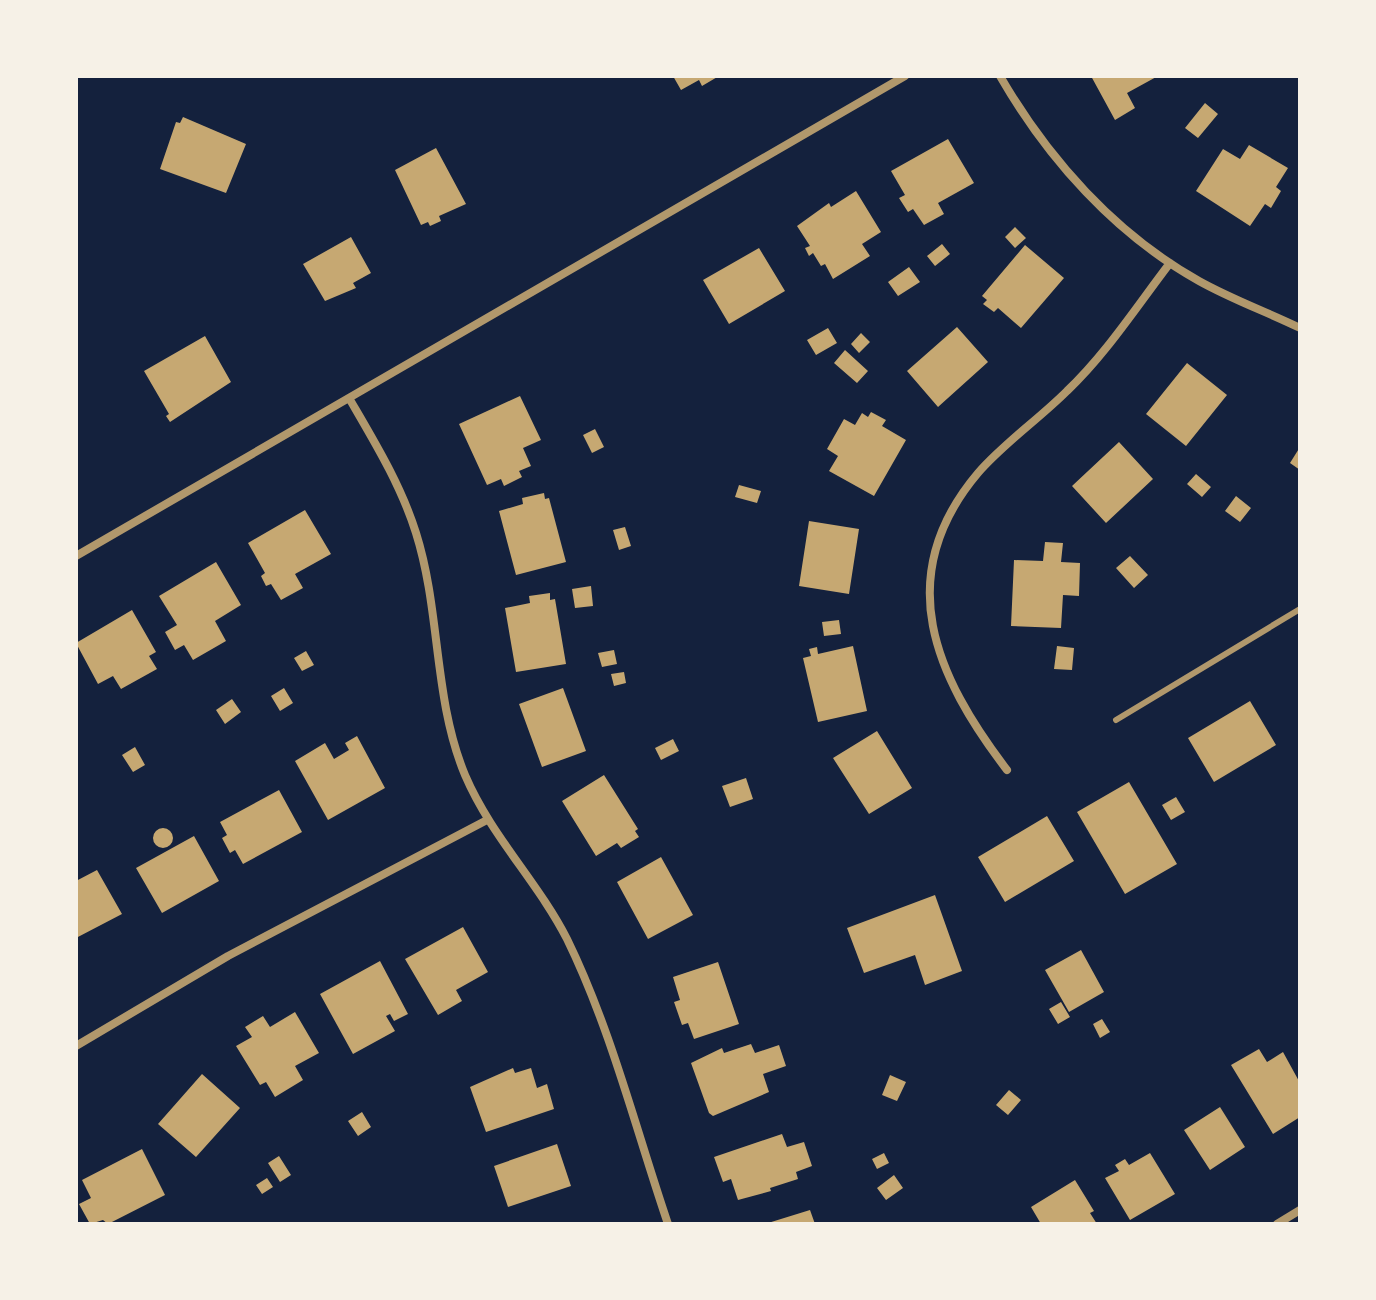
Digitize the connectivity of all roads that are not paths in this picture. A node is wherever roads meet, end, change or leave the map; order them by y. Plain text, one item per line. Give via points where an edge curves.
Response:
1 (905, 76) edge
2 (1000, 76) edge
3 (1170, 263) junction
4 (1300, 328) edge
5 (349, 398) junction
6 (76, 556) edge
7 (1300, 609) edge
8 (1116, 720) dead end
9 (1007, 770) dead end
10 (487, 820) junction
11 (76, 1046) edge
12 (1300, 1210) edge
13 (668, 1224) edge
14 (1277, 1224) edge

1 - 5 street
2 - 3 street via 1079,186
3 - 4 street
3 - 9 street via 1069,390 978,472 938,546 930,606 943,669 975,728
5 - 6 street
5 - 10 street via 416,534 449,728
7 - 8 lane
10 - 11 street via 228,956
10 - 13 street via 565,936 588,984
12 - 14 street

